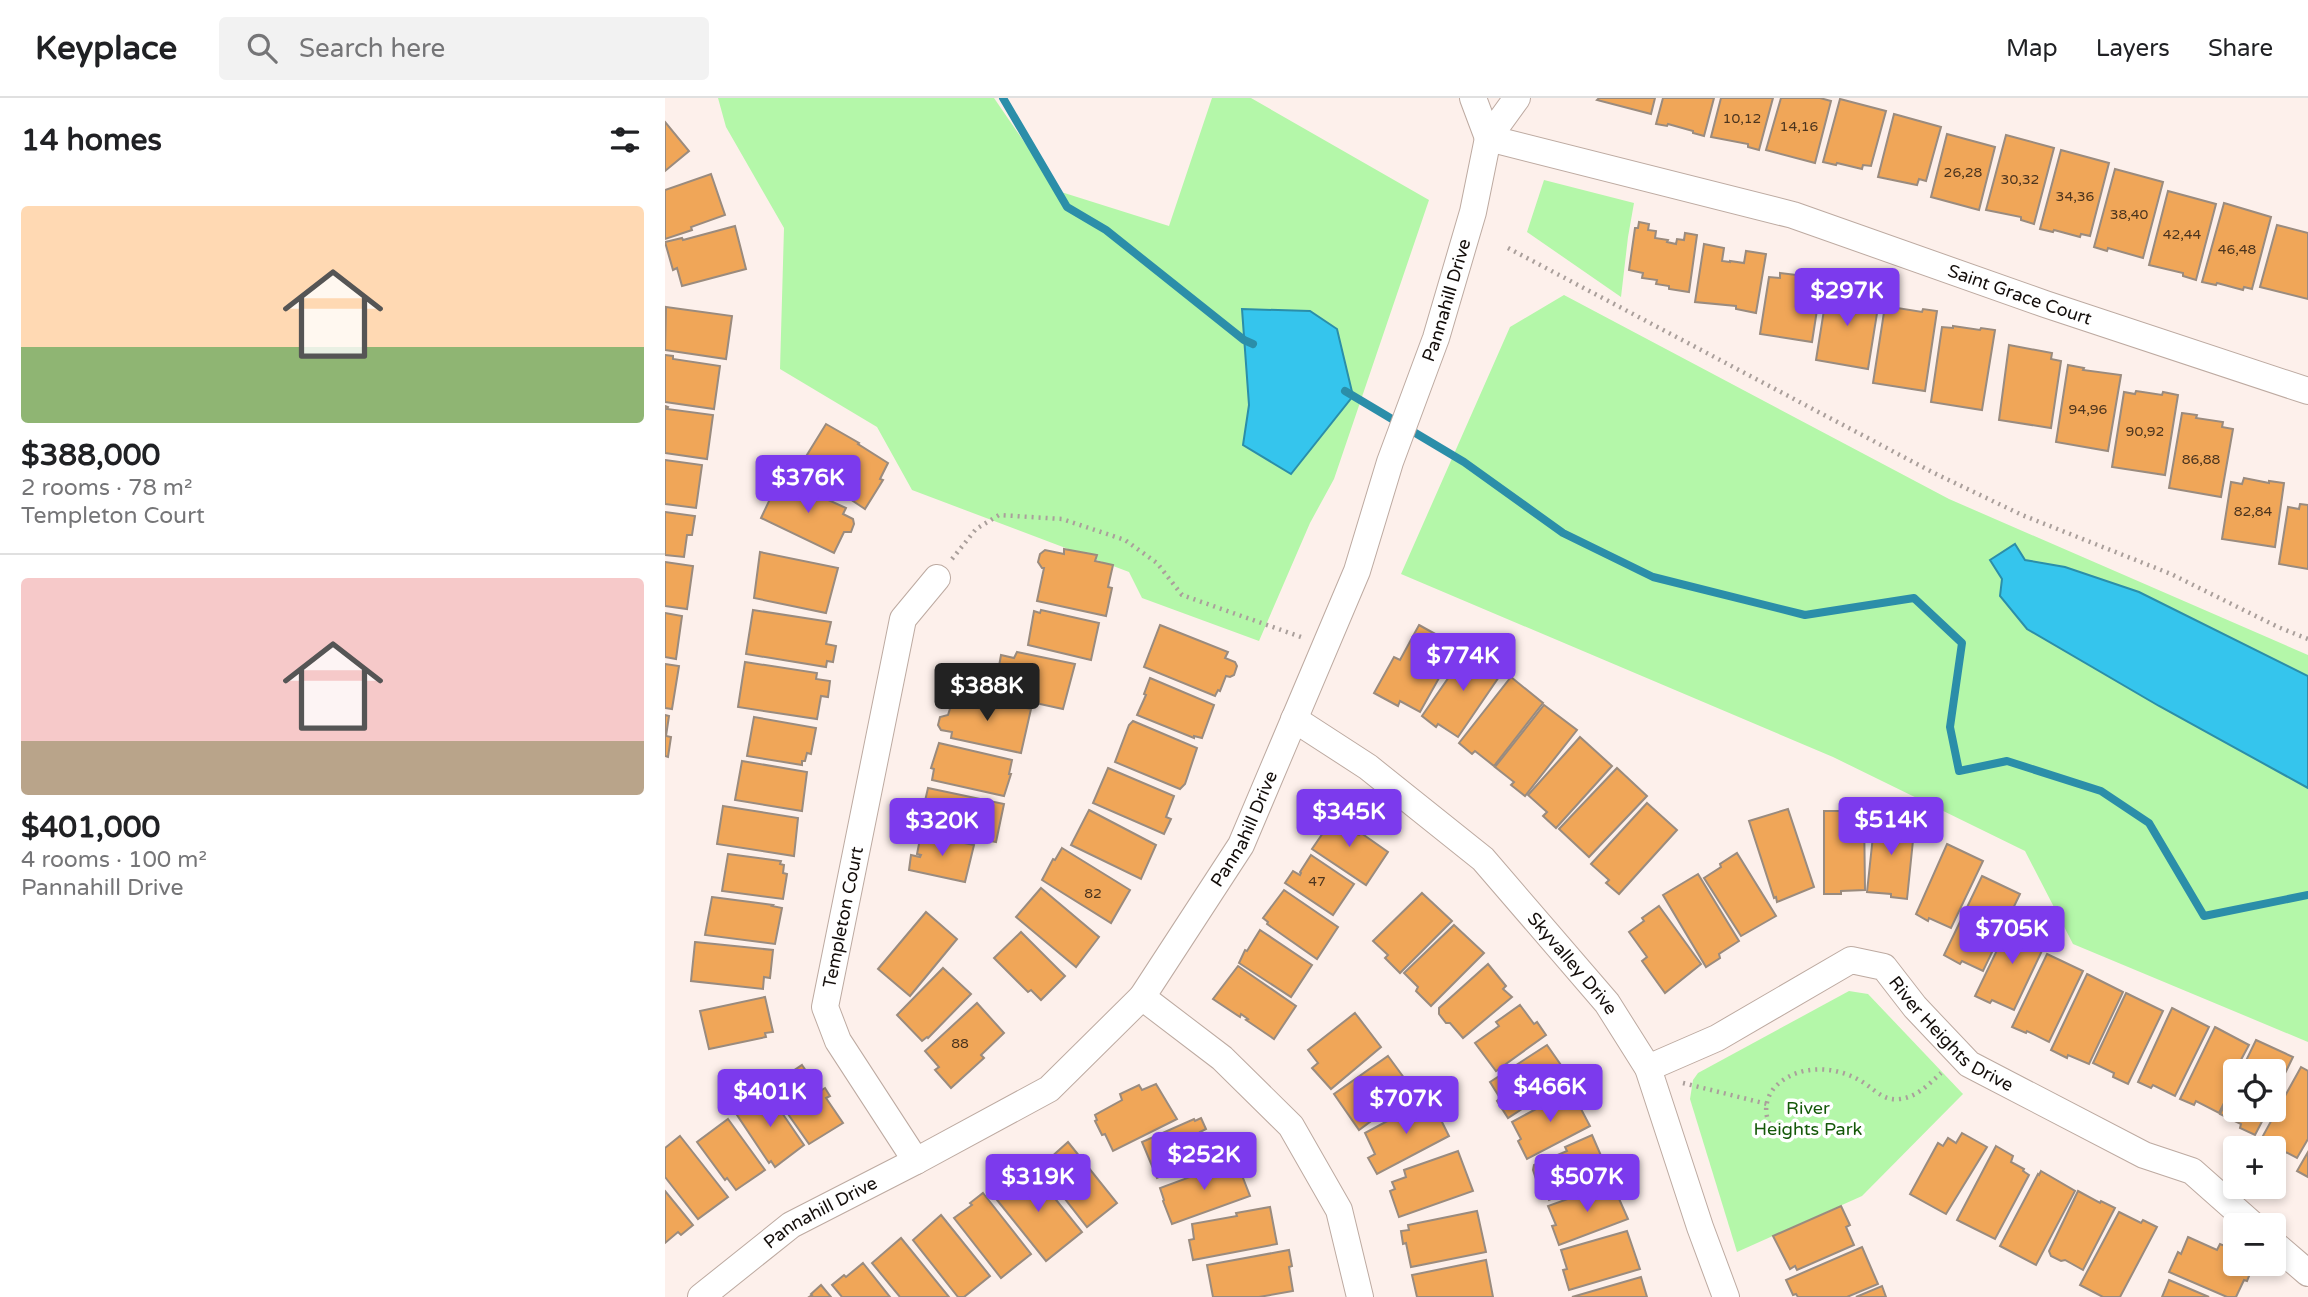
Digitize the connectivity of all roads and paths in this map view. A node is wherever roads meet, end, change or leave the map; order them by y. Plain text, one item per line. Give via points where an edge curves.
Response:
1 (1473, 98) edge
2 (1517, 98) edge
3 (1488, 138) junction
4 (1508, 248) dead end
5 (2308, 391) edge
6 (937, 578) joint
7 (2308, 639) edge
8 (1325, 646) junction
9 (1294, 719) junction
10 (1142, 997) junction
11 (1960, 1055) junction
12 (1648, 1068) junction
13 (1767, 1104) junction
14 (1772, 1130) dead end
15 (916, 1161) junction
16 (2239, 1213) edge
17 (2286, 1254) edge
18 (2308, 1273) edge
19 (701, 1297) edge
20 (1360, 1297) edge
21 (1727, 1297) edge

1 - 3 street
2 - 3 street, Pannahill Drive
3 - 5 street, Saint Grace Court via 1793,215
3 - 8 street, Pannahill Drive via 1473,212 1436,338 1390,462 1357,571
4 - 7 path via 1934,472
6 - 8 path via 976,529 999,515 1062,519 1125,540 1157,564 1182,595
6 - 15 street, Templeton Court via 903,619 825,1007 838,1041
8 - 9 street, Pannahill Drive
9 - 10 street, Pannahill Drive via 1241,845
9 - 12 street, Skyvalley Drive via 1369,767 1483,859 1607,1003
10 - 15 street, Pannahill Drive via 1049,1089
10 - 20 street via 1222,1058 1291,1126 1339,1210
11 - 12 street, River Heights Drive via 1884,967 1851,960 1717,1038
11 - 13 path via 1913,1096 1888,1099 1847,1074 1825,1069 1788,1077 1776,1086
11 - 16 street, River Heights Drive via 1969,1064 2144,1155 2192,1171
12 - 13 path via 1681,1082
12 - 21 street, Skyvalley Drive
13 - 14 path
15 - 19 street, Pannahill Drive via 791,1225
17 - 18 street

